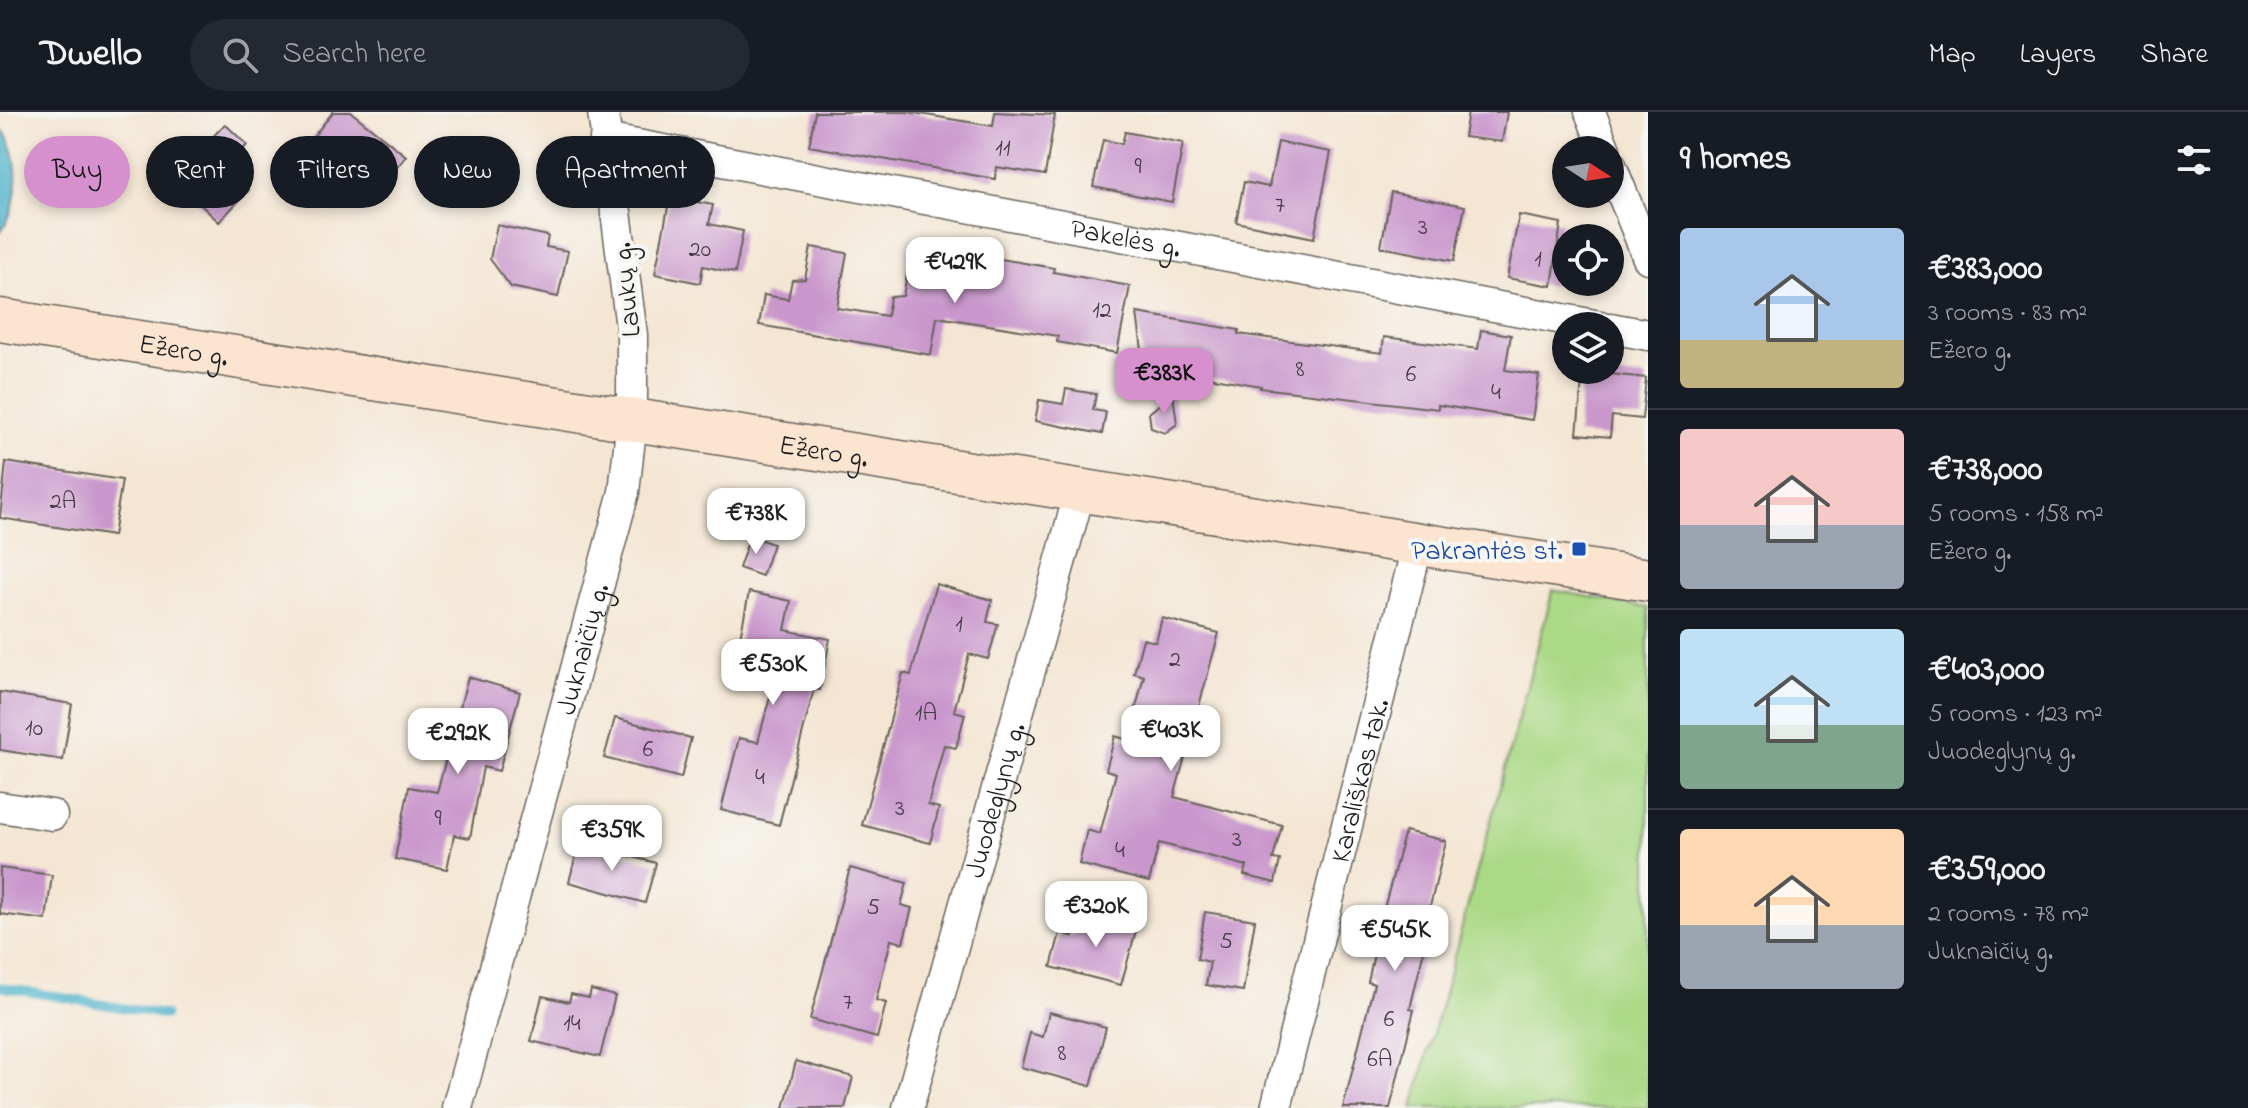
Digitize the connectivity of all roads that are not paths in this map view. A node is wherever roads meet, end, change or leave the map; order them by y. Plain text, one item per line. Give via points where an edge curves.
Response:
1 (1590, 112) edge
2 (604, 125) edge
3 (1599, 136) edge
4 (1624, 198) edge
5 (1648, 258) edge
6 (1552, 316) edge
7 (0, 320) edge
8 (1624, 331) edge
9 (1648, 335) edge
10 (632, 420) junction
11 (1080, 491) junction
12 (1418, 543) junction
13 (1648, 580) edge
14 (0, 807) edge
15 (52, 815) dead end
16 (457, 1108) edge
17 (908, 1108) edge
18 (1276, 1108) edge

1 - 3 street
2 - 6 street, Pakelės g.
2 - 10 street, Laukų g. via 629,307
4 - 5 street
7 - 10 main road, Ežero g.
8 - 9 street
10 - 11 main road, Ežero g.
10 - 16 street, Juknaičių g. via 624,492
11 - 12 main road, Ežero g.
11 - 17 street, Juodeglynų g.
12 - 13 main road, Ežero g.
12 - 18 street, Karališkas tak.
14 - 15 street

